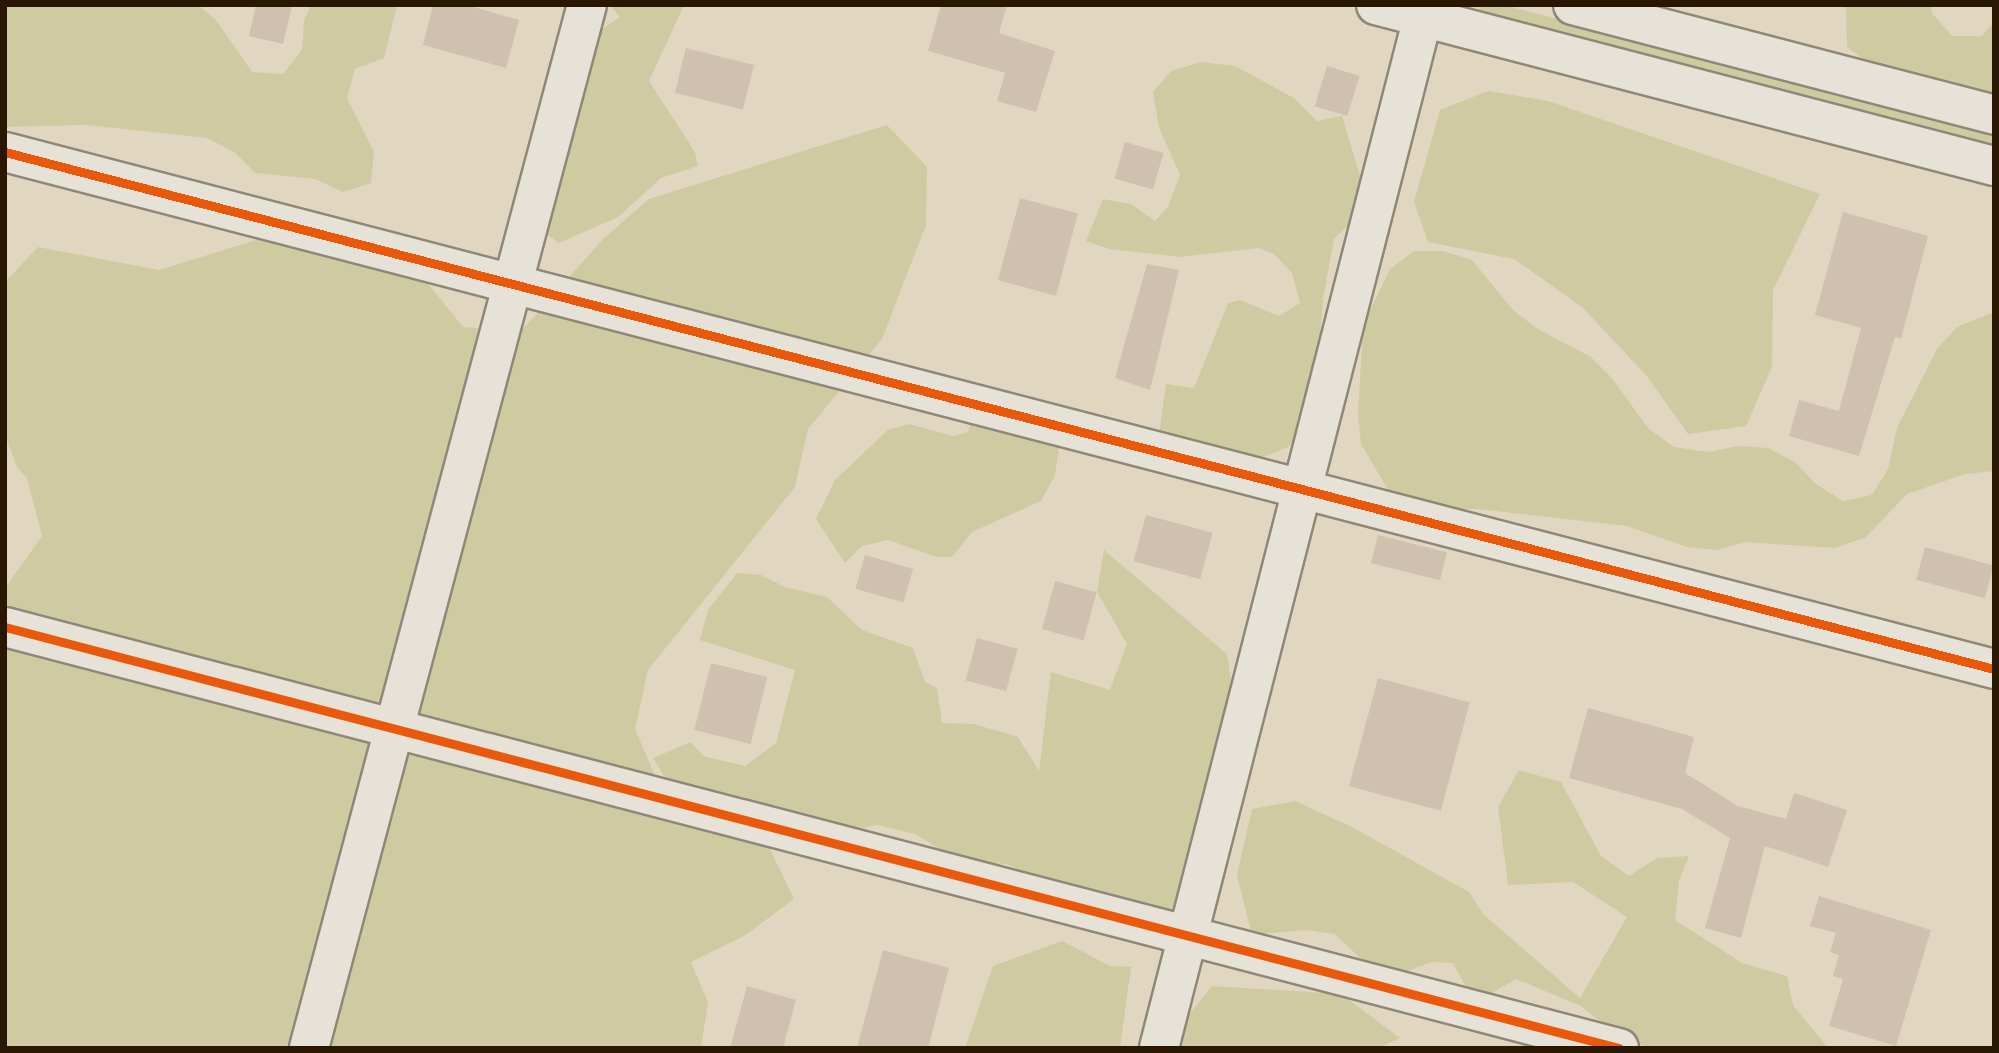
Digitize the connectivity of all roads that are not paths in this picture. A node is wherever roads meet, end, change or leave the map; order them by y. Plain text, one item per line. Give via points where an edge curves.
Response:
1 (587, 5) edge
2 (1376, 5) edge
3 (1573, 5) edge
4 (1424, 11) edge
5 (1994, 115) edge
6 (5, 152) edge
7 (1994, 166) edge
8 (513, 284) junction
9 (1302, 489) junction
10 (5, 627) edge
11 (1994, 668) edge
12 (394, 729) junction
13 (1188, 936) junction
14 (309, 1048) edge
15 (1159, 1048) edge
16 (1619, 1048) edge

1 - 8 street
2 - 4 street
3 - 5 street
4 - 7 street
4 - 9 street
6 - 8 street
8 - 9 street
8 - 12 street
9 - 11 street
9 - 13 street
10 - 12 street
12 - 13 street
12 - 14 street
13 - 15 street
13 - 16 street

